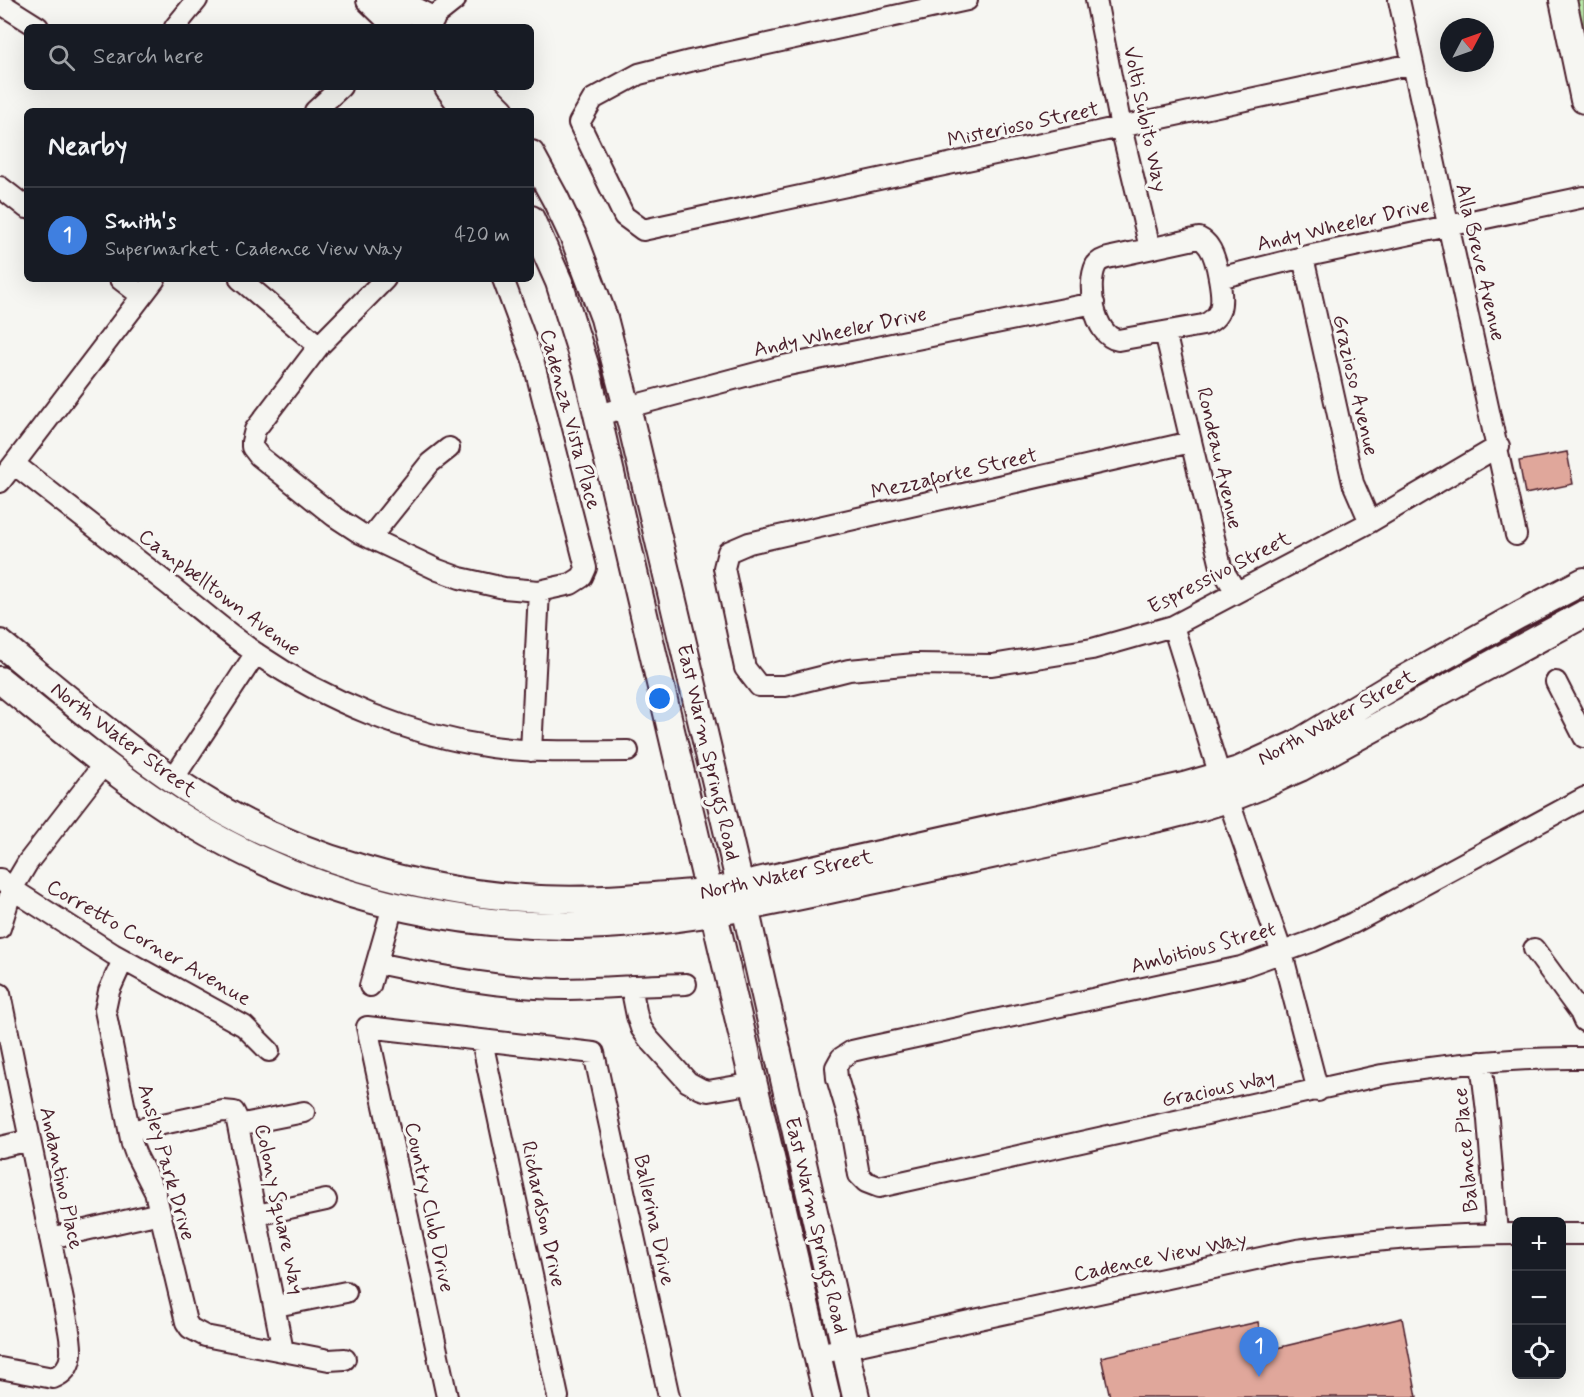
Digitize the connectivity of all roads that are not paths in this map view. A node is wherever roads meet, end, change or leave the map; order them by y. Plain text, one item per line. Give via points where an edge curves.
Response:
1 (197, 0) edge
2 (370, 0) edge
3 (455, 0) edge
4 (967, 0) edge
5 (1096, 0) edge
6 (1399, 0) edge
7 (1563, 0) edge
8 (0, 3) edge
9 (911, 6) edge
10 (420, 8) edge
11 (33, 24) edge
12 (177, 24) edge
13 (395, 24) edge
14 (1412, 63) junction
15 (337, 90) edge
16 (450, 90) edge
17 (480, 90) edge
18 (489, 90) edge
19 (1584, 100) edge
20 (318, 108) edge
21 (464, 108) edge
22 (500, 108) edge
23 (501, 108) edge
24 (1121, 127) junction
25 (534, 160) edge
26 (1, 189) edge
27 (1584, 197) edge
28 (24, 206) edge
29 (1448, 225) junction
30 (534, 226) edge
31 (1150, 248) junction
32 (1303, 257) junction
33 (1219, 278) junction
34 (124, 282) edge
35 (153, 282) edge
36 (244, 282) edge
37 (382, 282) edge
38 (504, 282) edge
39 (142, 296) junction
40 (1094, 303) junction
41 (1165, 332) junction
42 (319, 346) junction
43 (627, 407) junction
44 (597, 415) junction
45 (1191, 442) junction
46 (1498, 446) junction
47 (449, 448) dead end
48 (14, 464) junction
49 (0, 482) edge
50 (1370, 522) junction
51 (1516, 535) dead end
52 (370, 538) junction
53 (1584, 581) edge
54 (539, 591) junction
55 (1236, 592) junction
56 (1584, 614) edge
57 (1173, 626) junction
58 (0, 643) edge
59 (256, 653) junction
60 (0, 680) edge
61 (1556, 682) dead end
62 (759, 686) joint
63 (1584, 737) edge
64 (531, 751) junction
65 (628, 751) dead end
66 (104, 764) junction
67 (172, 779) junction
68 (1223, 787) junction
69 (1584, 798) edge
70 (6, 884) edge
71 (743, 896) junction
72 (711, 902) junction
73 (393, 906) junction
74 (0, 928) edge
75 (1534, 949) dead end
76 (1282, 953) junction
77 (123, 960) junction
78 (377, 963) junction
79 (686, 984) dead end
80 (370, 986) dead end
81 (631, 986) junction
82 (0, 993) edge
83 (1584, 1021) edge
84 (482, 1041) junction
85 (269, 1052) dead end
86 (1584, 1058) edge
87 (1481, 1062) junction
88 (755, 1083) junction
89 (1318, 1091) junction
90 (304, 1113) dead end
91 (238, 1125) junction
92 (130, 1131) junction
93 (30, 1140) junction
94 (0, 1147) edge
95 (866, 1182) joint
96 (326, 1200) dead end
97 (160, 1212) junction
98 (257, 1215) junction
99 (1507, 1234) edge
100 (1566, 1234) edge
101 (1584, 1234) edge
102 (50, 1238) junction
103 (346, 1292) dead end
104 (276, 1306) junction
105 (845, 1348) junction
106 (284, 1351) junction
107 (818, 1354) junction
108 (345, 1359) dead end
109 (0, 1368) edge
110 (447, 1397) edge
111 (558, 1397) edge
112 (669, 1397) edge
113 (827, 1397) edge
114 (856, 1397) edge

1 - 12 street
2 - 13 main road
3 - 10 street
4 - 9 street
5 - 24 street, Volti Subito Way
6 - 14 street, Alla Breve Avenue
7 - 19 main road
8 - 11 street
9 - 24 street, Misterioso Street via 639,74 593,99 579,123 624,216 644,230
14 - 24 street, Misterioso Street
14 - 29 street, Alla Breve Avenue
15 - 20 street
16 - 21 main road
17 - 22 main road
18 - 23 main road
24 - 31 street, Volti Subito Way
25 - 43 main road, East Warm Springs Road via 591,280
26 - 28 street
27 - 29 street, Andy Wheeler Drive
29 - 32 street, Andy Wheeler Drive
29 - 46 street, Alla Breve Avenue
30 - 44 main road, East Warm Springs Road via 575,329
31 - 33 street via 1198,238 1205,241
31 - 40 street via 1096,264
32 - 33 street, Andy Wheeler Drive
32 - 50 street, Grazioso Avenue via 1353,483
33 - 41 street via 1221,307 1212,322
34 - 39 street
35 - 39 street
36 - 42 street
37 - 42 street
38 - 54 street, Cadenza Vista Place via 532,360 585,562 585,574 571,584
39 - 48 street
40 - 41 street via 1099,324 1111,339
40 - 43 street, Andy Wheeler Drive via 783,366
41 - 45 street, Rondeau Avenue
42 - 52 street via 255,430 252,447 273,470
43 - 44 street, Andy Wheeler Drive
43 - 71 main road, East Warm Springs Road
44 - 72 main road, East Warm Springs Road
45 - 55 street, Rondeau Avenue via 1221,567
45 - 62 street, Mezzaforte Street via 749,543 728,552 724,567 746,668
46 - 50 street, Espressivo Street
46 - 51 street, Alla Breve Avenue
47 - 52 street via 430,463
48 - 49 street
48 - 59 street, Campbelltown Avenue
50 - 55 street, Espressivo Street
52 - 54 street via 450,575 504,588
53 - 68 main road, North Water Street via 1414,673 1259,762
54 - 64 street
55 - 57 street, Espressivo Street
56 - 68 main road, North Water Street via 1300,768 1255,789
57 - 62 street, Espressivo Street via 1092,649 992,665 915,664 849,670 785,686
57 - 68 street
58 - 67 main road, North Water Street
59 - 64 street, Campbelltown Avenue via 327,695 405,726 459,741
59 - 67 street
60 - 66 main road, North Water Street
61 - 63 street
64 - 65 street, Campbelltown Avenue
66 - 70 street via 28,862
66 - 73 main road, North Water Street via 192,824 238,849 288,872
67 - 72 main road, North Water Street via 225,811 292,843 421,883 524,898
68 - 71 main road, North Water Street via 1115,828
68 - 76 street
69 - 76 street, Ambitious Street via 1353,923
70 - 74 street
70 - 77 street, Corretto Corner Avenue
71 - 72 main road, North Water Street
71 - 105 main road, East Warm Springs Road
72 - 73 main road, North Water Street via 639,922 559,925 460,920
72 - 88 main road, East Warm Springs Road
73 - 78 street
75 - 83 street
76 - 89 street
76 - 95 street, Ambitious Street via 1241,967 852,1051 841,1058 836,1067 837,1078 859,1175
77 - 85 street, Corretto Corner Avenue via 244,1026
77 - 92 street, Ansley Park Drive via 105,1010
78 - 80 street
78 - 81 street via 506,985 565,989
79 - 81 street
81 - 88 street via 641,1028 688,1082 708,1091
82 - 93 street, Andantino Place
84 - 110 street, Country Club Drive via 367,1027
84 - 111 street, Richardson Drive
84 - 112 street, Ballerina Drive via 594,1053
86 - 87 street, Gracious Way
87 - 89 street, Gracious Way via 1382,1075
87 - 99 street, Balance Place
88 - 107 main road, East Warm Springs Road
89 - 95 street, Gracious Way via 879,1187
90 - 91 street
91 - 92 street, Colony Square Way via 234,1112 223,1111
91 - 98 street, Colony Square Way
92 - 97 street, Ansley Park Drive
93 - 94 street
93 - 102 street, Andantino Place
96 - 98 street
97 - 102 street
97 - 106 street, Ansley Park Drive via 183,1317 190,1328 206,1336
98 - 104 street, Colony Square Way
99 - 105 street, Cadence View Way via 1365,1241 1297,1250
100 - 101 street
102 - 109 street, Andantino Place via 71,1360 65,1371 49,1378
103 - 104 street
104 - 106 street, Colony Square Way
105 - 107 street, Cadence View Way
105 - 114 main road, East Warm Springs Road
106 - 108 street, Ansley Park Drive via 329,1360
107 - 113 main road, East Warm Springs Road

